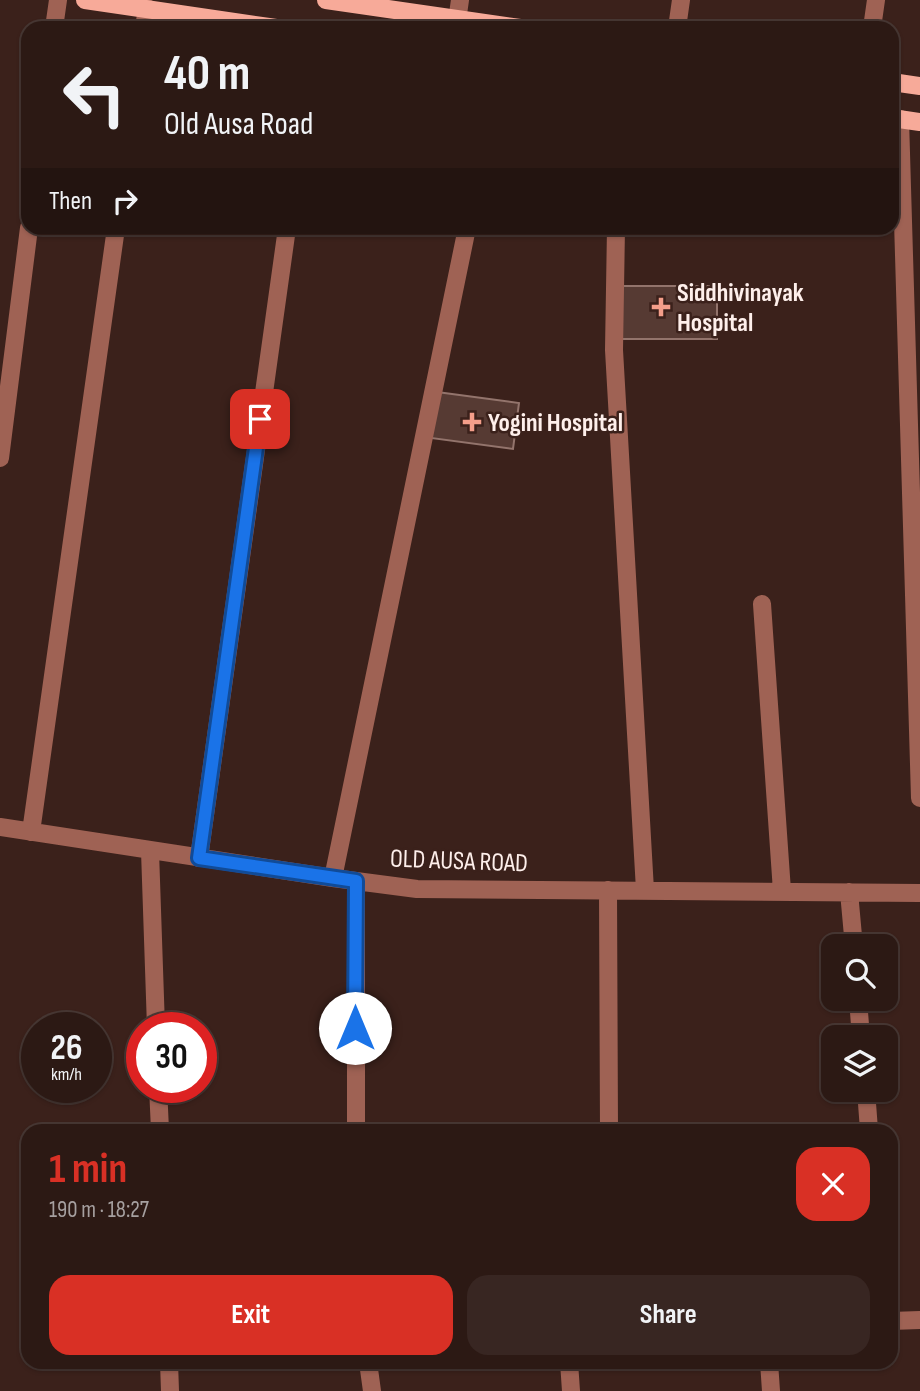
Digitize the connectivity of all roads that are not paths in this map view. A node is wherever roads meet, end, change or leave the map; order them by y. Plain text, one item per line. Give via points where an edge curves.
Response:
1 (58, 0) edge
2 (85, 0) edge
3 (326, 0) edge
4 (460, 0) edge
5 (681, 0) edge
6 (876, 0) edge
7 (147, 8) junction
8 (55, 21) edge
9 (145, 21) edge
10 (231, 21) edge
11 (445, 21) edge
12 (456, 21) edge
13 (678, 21) edge
14 (873, 21) edge
15 (899, 83) edge
16 (920, 86) edge
17 (899, 118) edge
18 (920, 122) edge
19 (899, 203) edge
20 (28, 235) edge
21 (115, 235) edge
22 (286, 235) edge
23 (466, 235) edge
24 (616, 235) edge
25 (0, 458) edge
26 (762, 604) dead end
27 (920, 798) edge
28 (0, 827) edge
29 (31, 832) junction
30 (150, 851) junction
31 (199, 858) junction
32 (333, 878) junction
33 (356, 881) junction
34 (608, 890) junction
35 (645, 890) junction
36 (782, 891) junction
37 (849, 892) junction
38 (920, 893) edge
39 (853, 934) edge
40 (155, 1012) edge
41 (867, 1102) edge
42 (159, 1103) edge
43 (160, 1124) edge
44 (356, 1124) edge
45 (609, 1124) edge
46 (869, 1124) edge
47 (920, 1320) edge
48 (898, 1321) edge
49 (169, 1369) edge
50 (369, 1369) edge
51 (569, 1369) edge
52 (769, 1369) edge
53 (170, 1391) edge
54 (372, 1391) edge
55 (571, 1391) edge
56 (771, 1391) edge

1 - 8 street
2 - 7 main road
3 - 11 main road
4 - 12 street
5 - 13 street
6 - 14 street
7 - 9 street
7 - 10 main road
15 - 16 main road
17 - 18 main road
19 - 27 street
20 - 25 street
21 - 29 street
22 - 31 street
23 - 32 street
24 - 35 street via 614,350
26 - 36 street
28 - 29 street, OLD AUSA ROAD
29 - 30 street, OLD AUSA ROAD
30 - 31 street, OLD AUSA ROAD
30 - 40 street
31 - 32 street, OLD AUSA ROAD
32 - 33 street, OLD AUSA ROAD
33 - 34 street, OLD AUSA ROAD via 417,888
33 - 44 street
34 - 35 street, OLD AUSA ROAD
34 - 45 street
35 - 36 street, OLD AUSA ROAD
36 - 37 street, OLD AUSA ROAD
37 - 38 street, OLD AUSA ROAD
37 - 39 street
41 - 46 street
42 - 43 street
47 - 48 street
49 - 53 street
50 - 54 street
51 - 55 street
52 - 56 street

